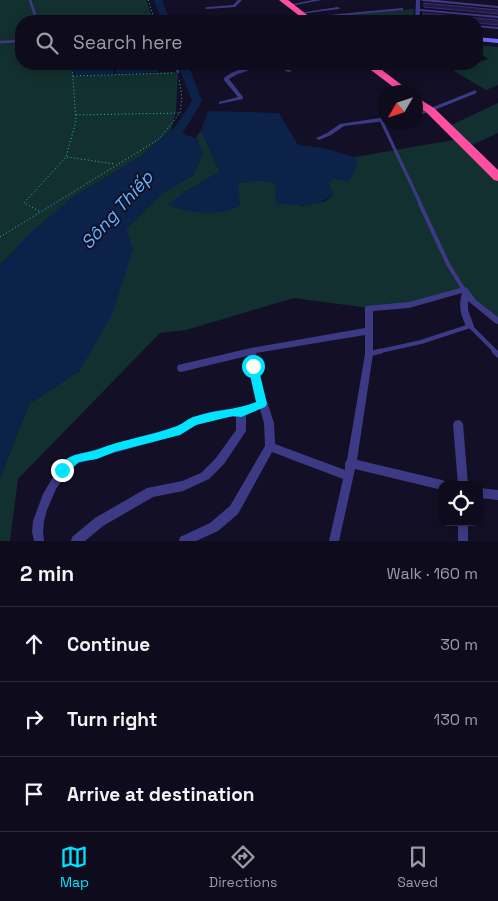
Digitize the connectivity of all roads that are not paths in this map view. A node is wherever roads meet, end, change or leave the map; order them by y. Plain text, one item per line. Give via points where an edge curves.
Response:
1 (30, 0) edge
2 (240, 0) edge
3 (320, 0) edge
4 (418, 0) edge
5 (423, 0) edge
6 (286, 3) edge
7 (498, 6) edge
8 (207, 8) dead end
9 (338, 8) dead end
10 (402, 9) dead end
11 (418, 10) junction
12 (35, 15) edge
13 (303, 15) edge
14 (313, 15) edge
15 (330, 15) edge
16 (418, 15) edge
17 (475, 15) edge
18 (483, 16) edge
19 (498, 17) edge
20 (483, 27) edge
21 (498, 28) edge
22 (483, 40) edge
23 (15, 41) edge
24 (498, 41) edge
25 (0, 42) edge
26 (249, 70) edge
27 (376, 70) edge
28 (396, 85) edge
29 (475, 92) dead end
30 (221, 103) dead end
31 (423, 105) edge
32 (430, 110) junction
33 (423, 112) edge
34 (378, 121) edge
35 (388, 130) edge
36 (319, 138) dead end
37 (498, 177) edge
38 (465, 292) junction
39 (498, 320) edge
40 (470, 326) junction
41 (368, 331) junction
42 (251, 351) junction
43 (368, 354) junction
44 (498, 355) edge
45 (181, 368) dead end
46 (262, 404) junction
47 (241, 413) junction
48 (458, 424) dead end
49 (270, 447) junction
50 (350, 463) junction
51 (349, 476) junction
52 (463, 481) edge
53 (438, 484) edge
54 (483, 493) edge
55 (498, 495) edge
56 (463, 526) edge
57 (39, 541) edge
58 (76, 541) edge
59 (184, 541) edge
60 (334, 541) edge
61 (463, 541) edge

1 - 12 lane
2 - 8 street via 234,6
3 - 6 street
4 - 11 street
5 - 7 street
6 - 13 highway
9 - 14 street
10 - 15 street
11 - 16 street
11 - 17 street
18 - 19 street
20 - 21 street
22 - 24 street
23 - 25 lane
26 - 30 street via 228,76 226,79 241,98
27 - 28 highway
29 - 32 lane
31 - 32 highway
32 - 33 street
32 - 37 highway
34 - 36 street via 342,125
35 - 38 lane via 448,264
38 - 39 street
38 - 40 street via 464,313
38 - 41 street via 409,305 369,308
40 - 43 lane
40 - 44 lane
41 - 42 street
41 - 43 street
42 - 45 street
42 - 46 street
43 - 50 street
46 - 47 street
46 - 49 street via 269,423
47 - 57 street via 194,421 180,430 73,460 62,470 43,508 36,525
47 - 58 street via 241,432 205,476 183,486 151,492 99,522
48 - 52 street
49 - 51 street
49 - 59 street via 234,510 214,527
50 - 51 street
50 - 53 street
51 - 60 street
54 - 55 street
56 - 61 street

